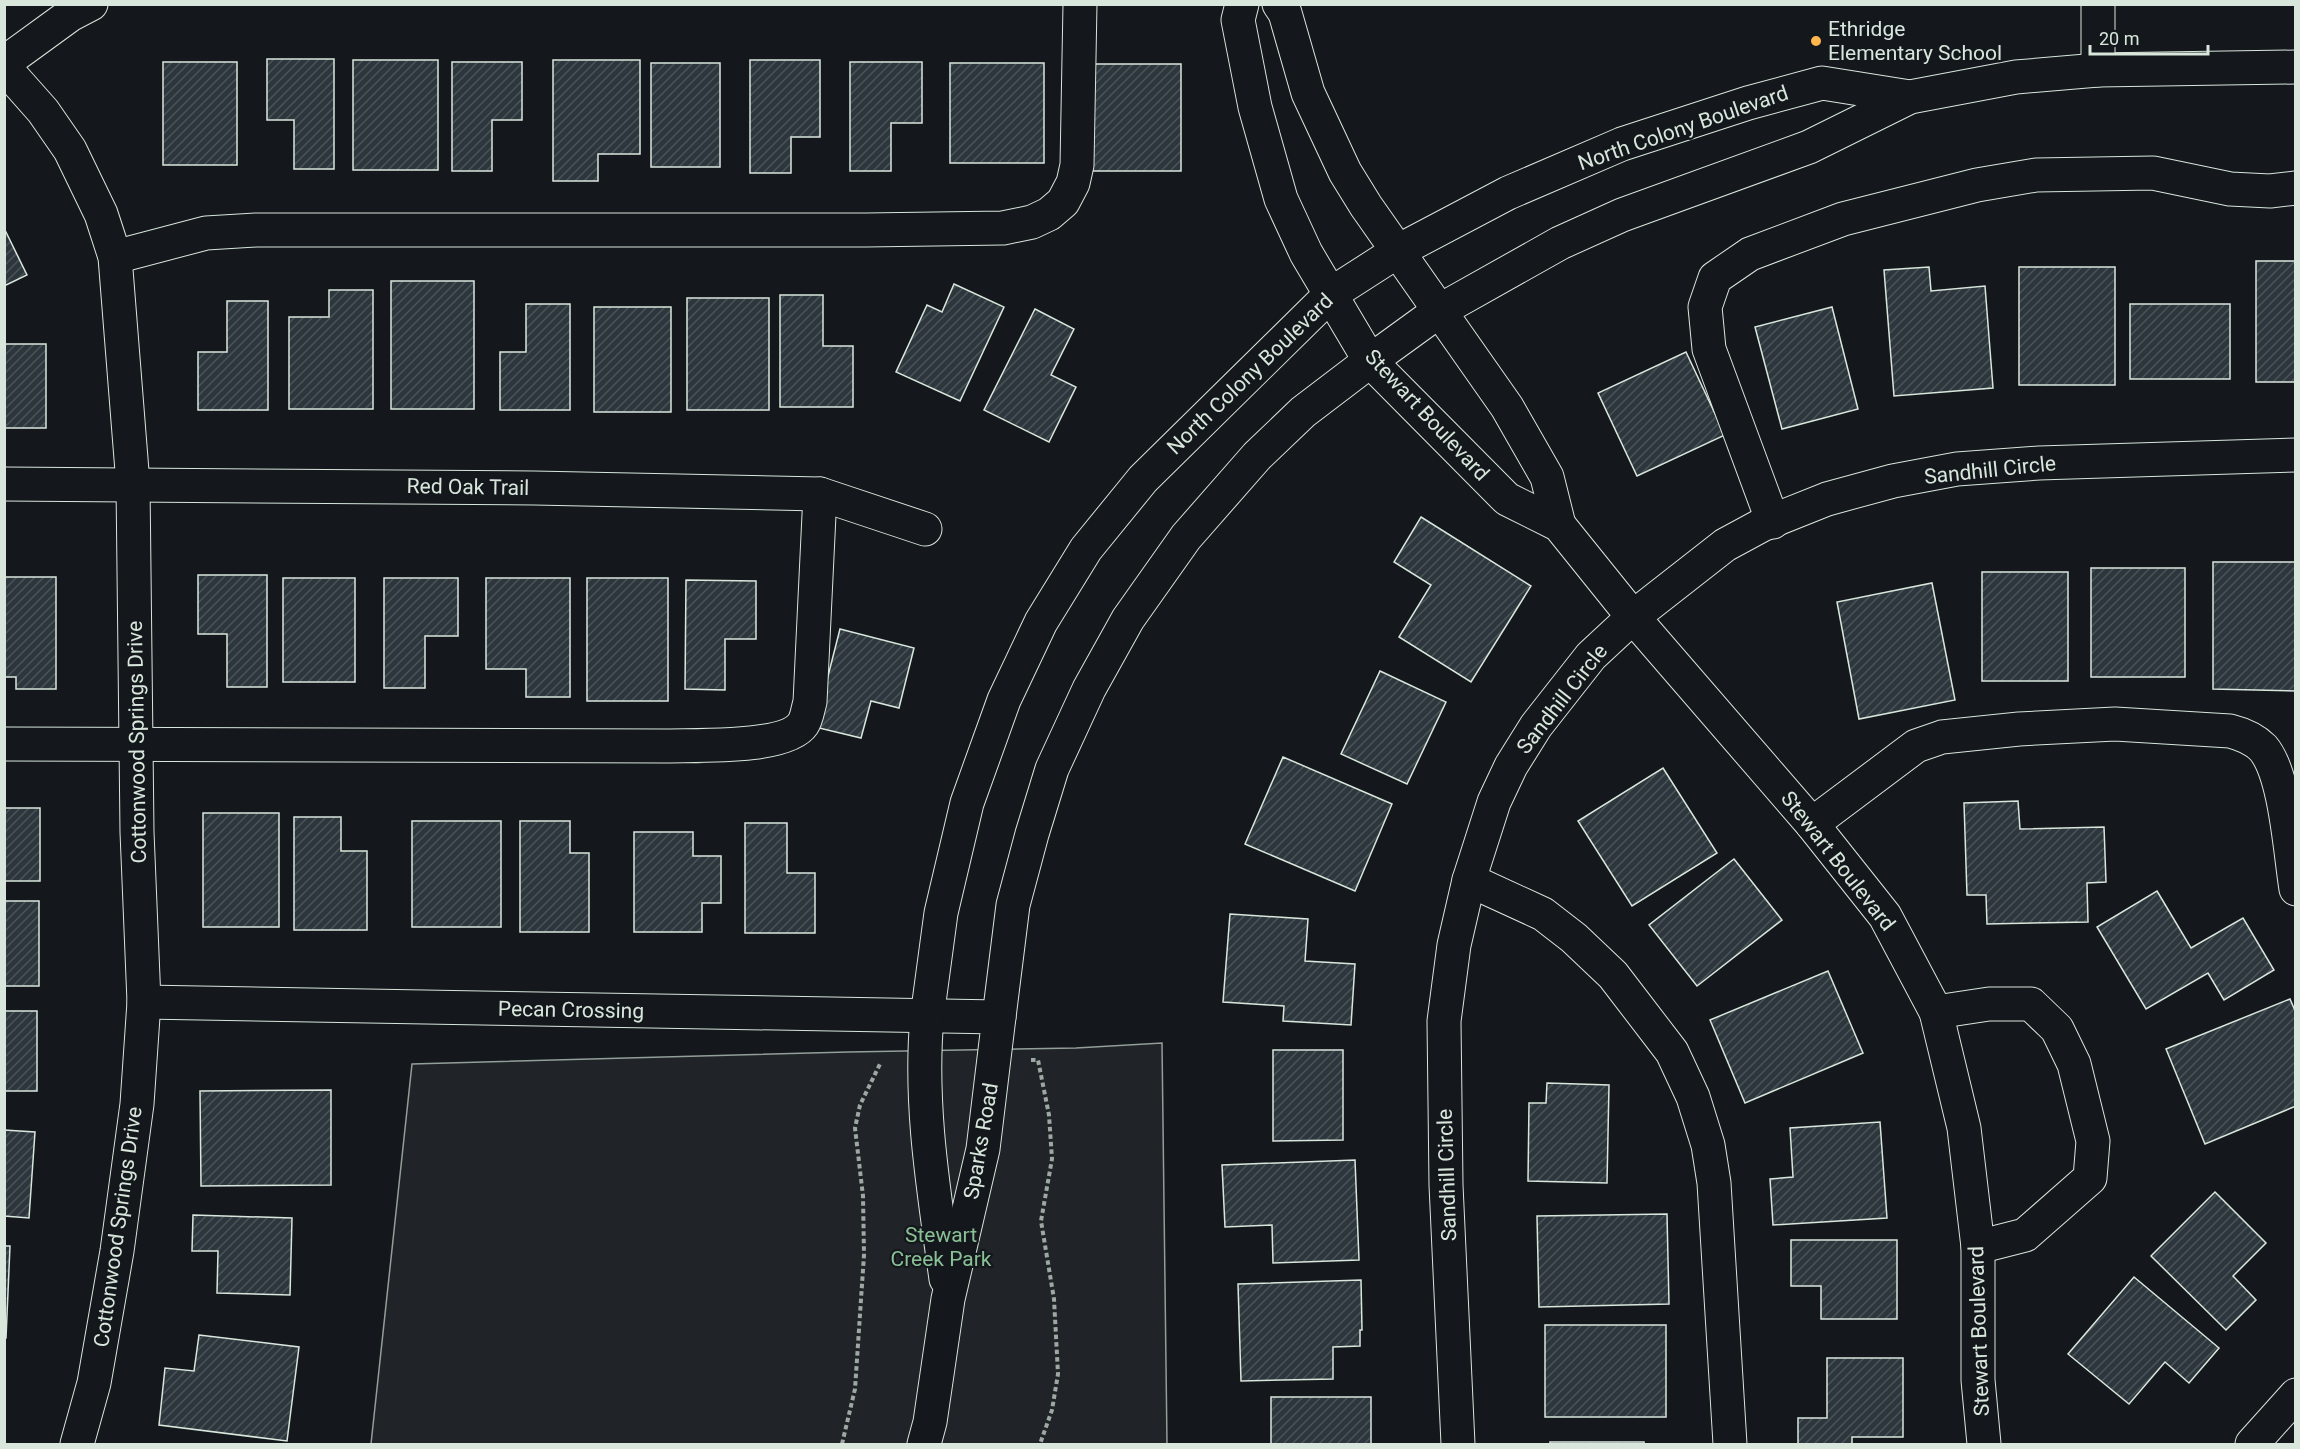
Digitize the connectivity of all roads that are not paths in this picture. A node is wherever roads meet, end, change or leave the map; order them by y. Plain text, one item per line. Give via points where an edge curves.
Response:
1 (92, 4) edge
2 (1080, 4) edge
3 (1242, 4) edge
4 (1279, 4) edge
5 (2098, 4) edge
6 (4, 63) edge
7 (4, 67) edge
8 (2295, 67) edge
9 (2098, 70) junction
10 (1910, 97) junction
11 (2295, 188) edge
12 (1398, 251) junction
13 (115, 257) junction
14 (1331, 294) junction
15 (1439, 311) junction
16 (1370, 361) junction
17 (2295, 455) edge
18 (4, 484) edge
19 (133, 484) junction
20 (820, 494) junction
21 (1773, 522) junction
22 (1559, 525) junction
23 (925, 529) dead end
24 (1633, 617) junction
25 (4, 744) edge
26 (136, 745) junction
27 (1812, 824) junction
28 (1468, 880) junction
29 (2295, 889) edge
30 (144, 1002) junction
31 (1936, 1012) junction
32 (927, 1017) junction
33 (999, 1017) junction
34 (1978, 1247) junction
35 (948, 1299) junction
36 (2295, 1395) edge
37 (77, 1444) edge
38 (924, 1444) edge
39 (1458, 1444) edge
40 (1730, 1444) edge
41 (1984, 1444) edge
42 (2252, 1444) edge

1 - 6 street via 70,15
2 - 13 street via 1077,165 1063,202 1032,222 1003,228 867,230 256,230 206,234
3 - 14 street, Stewart Boulevard via 1238,20 1255,107 1281,199 1306,253
4 - 12 street, Stewart Boulevard via 1308,93 1345,172
5 - 9 street
7 - 13 street, Cottonwood Springs Drive via 43,111 70,150 101,214
8 - 9 street, North Colony Boulevard
9 - 10 street, North Colony Boulevard via 2016,77
10 - 12 street, North Colony Boulevard via 1822,83 1748,103 1612,149 1508,193
10 - 15 street, North Colony Boulevard via 1809,147 1622,215 1560,243
11 - 21 street via 2230,189 2153,173 2036,175 1977,185 1843,219 1750,254 1715,278 1705,308 1709,349
12 - 14 street, North Colony Boulevard
12 - 15 street, Stewart Boulevard
13 - 19 street, Cottonwood Springs Drive
14 - 16 street, Stewart Boulevard
14 - 32 street, North Colony Boulevard via 1143,478 1086,549 1041,622 1004,700 967,803 941,913
15 - 16 street, North Colony Boulevard
15 - 22 street, Stewart Boulevard via 1508,407 1547,477
16 - 22 street, Stewart Boulevard via 1508,499
16 - 33 street, North Colony Boulevard via 1303,412 1257,456 1186,537 1128,619 1089,688 1052,769 1013,905
17 - 21 street, Sandhill Circle via 1957,469 1827,499
18 - 19 street, Red Oak Trail
19 - 20 street, Red Oak Trail
19 - 26 street, Cottonwood Springs Drive
20 - 23 street, Red Oak Trail
20 - 26 street via 810,702 802,725 785,737 741,745 668,746
21 - 24 street, Sandhill Circle via 1725,544
22 - 24 street, Stewart Boulevard
24 - 27 street, Stewart Boulevard
24 - 28 street, Sandhill Circle via 1592,656 1523,746 1494,802
25 - 26 street
26 - 30 street, Cottonwood Springs Drive
27 - 29 street via 1916,746 1942,737 2115,724 2230,731 2245,735 2262,748 2276,771
27 - 31 street, Stewart Boulevard via 1885,916
28 - 39 street, Sandhill Circle via 1444,1021 1446,1185
28 - 40 street via 1543,914 1574,938 1612,975 1672,1052 1693,1097 1708,1145 1714,1183
30 - 32 street, Pecan Crossing
30 - 37 street, Cottonwood Springs Drive via 136,1104 117,1251 94,1383
31 - 34 street, Stewart Boulevard via 1964,1128
31 - 34 street via 1989,1004 2031,1004 2057,1029 2074,1064 2093,1141 2090,1178 2025,1235
32 - 33 street, Pecan Crossing
32 - 35 street, Sparks Road via 923,1054 928,1148
33 - 35 street, Sparks Road via 983,1149
34 - 41 street, Stewart Boulevard via 1978,1380
35 - 38 street, Sparks Road
36 - 42 street

